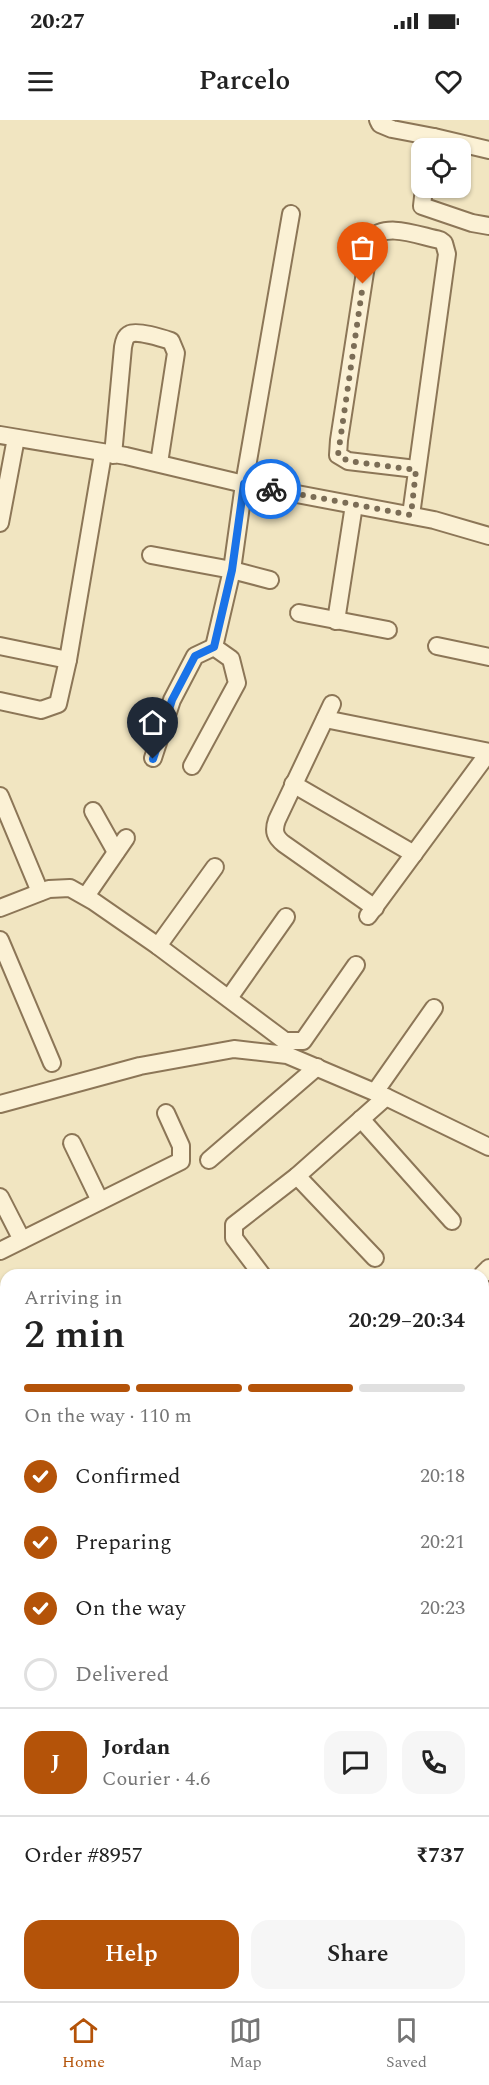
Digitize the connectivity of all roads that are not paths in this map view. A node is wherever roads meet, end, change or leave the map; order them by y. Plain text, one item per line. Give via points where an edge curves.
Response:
1 (378, 120) edge
2 (418, 138) edge
3 (471, 148) edge
4 (489, 150) edge
5 (423, 198) edge
6 (291, 214) dead end
7 (489, 226) edge
8 (8, 436) edge
9 (108, 454) junction
10 (159, 463) junction
11 (416, 470) junction
12 (244, 484) junction
13 (354, 505) junction
14 (411, 515) junction
15 (0, 523) edge
16 (489, 536) edge
17 (151, 555) dead end
18 (232, 570) junction
19 (270, 580) dead end
20 (299, 613) dead end
21 (336, 621) junction
22 (388, 630) dead end
23 (0, 646) edge
24 (437, 646) dead end
25 (214, 647) junction
26 (489, 657) edge
27 (68, 660) junction
28 (0, 700) edge
29 (489, 752) edge
30 (153, 759) dead end
31 (192, 766) dead end
32 (293, 784) junction
33 (0, 796) edge
34 (93, 811) dead end
35 (414, 854) junction
36 (215, 867) dead end
37 (40, 892) junction
38 (86, 896) junction
39 (0, 908) edge
40 (286, 917) dead end
41 (0, 940) edge
42 (158, 946) junction
43 (356, 965) dead end
44 (229, 998) junction
45 (434, 1008) dead end
46 (52, 1063) dead end
47 (317, 1067) junction
48 (380, 1094) junction
49 (0, 1104) edge
50 (166, 1113) dead end
51 (361, 1119) junction
52 (72, 1143) dead end
53 (489, 1147) edge
54 (209, 1160) dead end
55 (297, 1176) junction
56 (0, 1197) edge
57 (100, 1201) junction
58 (452, 1221) dead end
59 (22, 1240) junction
60 (0, 1251) edge
61 (375, 1258) dead end
62 (257, 1269) edge

1 - 2 street
3 - 4 street
5 - 7 street via 422,206
6 - 12 street
8 - 9 street
8 - 15 street
9 - 10 street
9 - 10 street via 123,347 125,339 135,332 171,341 176,348
9 - 27 street
10 - 12 street
11 - 11 street via 447,255 440,240 386,230 370,240 338,455 348,461
11 - 14 street
12 - 13 street
12 - 18 street
13 - 14 street
13 - 21 street
14 - 16 street
17 - 18 street
18 - 19 street
18 - 25 street
20 - 21 street
21 - 22 street
23 - 27 street
24 - 26 street
25 - 30 street via 195,656 172,700
25 - 31 street via 231,659 237,683
27 - 28 street via 58,704 41,710
29 - 32 street via 329,712
29 - 35 street
32 - 35 street
32 - 35 street via 274,827 278,840 371,912
33 - 37 street
34 - 38 street via 121,845
36 - 42 street
37 - 38 street via 70,888
37 - 39 street
38 - 42 street
40 - 44 street
41 - 46 street
42 - 44 street
43 - 44 street via 303,1041 285,1041
45 - 48 street
47 - 48 street
47 - 49 street via 287,1055 234,1049 140,1066
47 - 54 street
48 - 51 street
48 - 53 street
50 - 57 street via 181,1146 181,1161
51 - 55 street
51 - 58 street
52 - 57 street
55 - 61 street
55 - 62 street via 234,1225 234,1238
56 - 59 street
57 - 59 street
59 - 60 street

